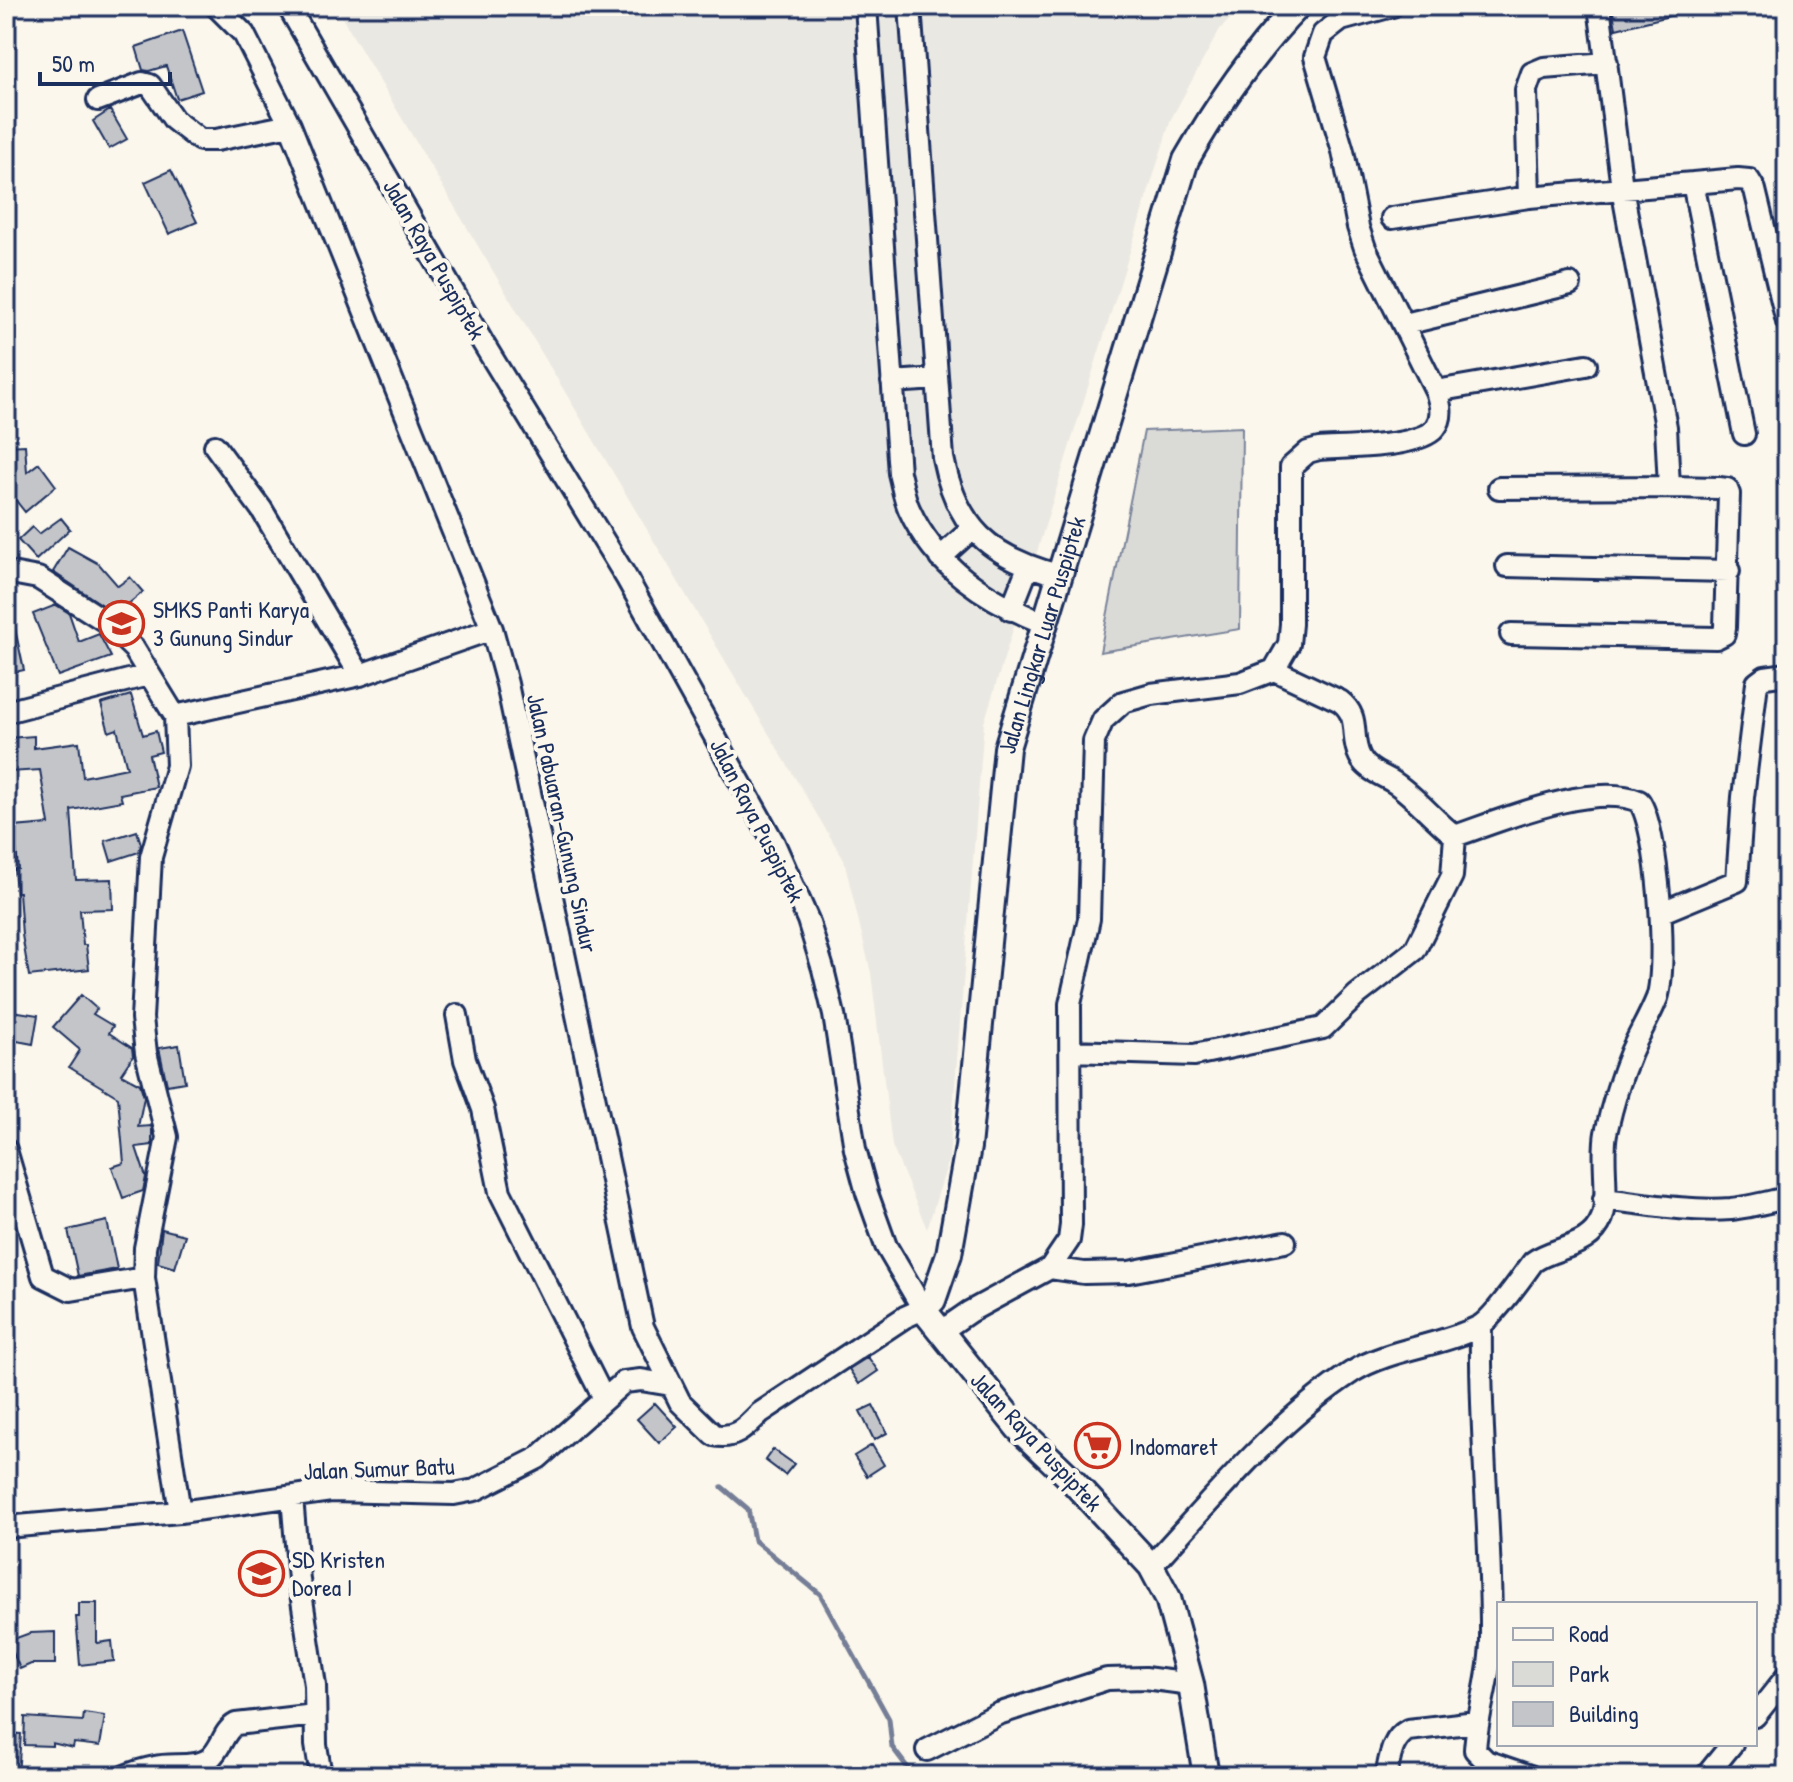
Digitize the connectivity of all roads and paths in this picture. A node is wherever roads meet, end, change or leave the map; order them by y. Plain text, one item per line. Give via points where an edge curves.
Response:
1 (216, 6) edge
2 (288, 6) edge
3 (866, 6) edge
4 (910, 6) edge
5 (1298, 6) edge
6 (1392, 6) edge
7 (1599, 6) edge
8 (1607, 63) junction
9 (98, 100) dead end
10 (290, 125) junction
11 (1693, 183) junction
12 (1622, 188) junction
13 (1529, 197) junction
14 (1392, 218) dead end
15 (1570, 284) dead end
16 (1787, 322) edge
17 (1405, 324) junction
18 (1586, 365) dead end
19 (937, 379) junction
20 (892, 382) junction
21 (1436, 391) junction
22 (1744, 434) dead end
23 (215, 446) dead end
24 (1669, 487) junction
25 (1499, 488) dead end
26 (972, 529) junction
27 (940, 558) junction
28 (1507, 566) dead end
29 (1028, 567) junction
30 (1729, 571) junction
31 (6, 572) edge
32 (1058, 575) junction
33 (1011, 610) junction
34 (1044, 623) junction
35 (492, 629) junction
36 (1511, 634) dead end
37 (1274, 670) junction
38 (1787, 674) edge
39 (148, 675) junction
40 (360, 675) junction
41 (6, 712) edge
42 (175, 716) junction
43 (1455, 836) junction
44 (1662, 912) junction
45 (457, 1015) dead end
46 (1071, 1051) junction
47 (6, 1150) edge
48 (1787, 1198) edge
49 (1604, 1199) junction
50 (1285, 1242) dead end
51 (1050, 1268) junction
52 (144, 1278) junction
53 (923, 1309) junction
54 (1481, 1326) junction
55 (940, 1332) junction
56 (671, 1385) junction
57 (604, 1399) junction
58 (292, 1497) junction
59 (180, 1512) junction
60 (6, 1527) edge
61 (1151, 1566) junction
62 (1787, 1676) edge
63 (1191, 1684) junction
64 (1757, 1714) edge
65 (315, 1715) junction
66 (1476, 1722) junction
67 (1730, 1746) edge
68 (927, 1750) dead end
69 (125, 1776) edge
70 (321, 1776) edge
71 (1206, 1776) edge
72 (1386, 1776) edge
73 (1530, 1776) edge
74 (1706, 1776) edge

1 - 10 street, Jalan Pabuaran–Gunung Sindur via 244,34
2 - 53 street, Jalan Raya Puspiptek via 626,577 774,843 823,969 867,1193 886,1246
3 - 20 street
4 - 19 street
5 - 32 main road, Jalan Lingkar Luar Puspiptek via 1266,39 1186,160
6 - 17 street via 1341,20 1323,34 1315,57 1365,248
7 - 8 street
8 - 12 street
8 - 13 street via 1532,73 1526,90
9 - 10 street via 142,83 150,85 174,120 207,141
10 - 35 street, Jalan Pabuaran–Gunung Sindur
11 - 12 street
11 - 16 street via 1749,180
11 - 22 street
12 - 13 street
12 - 24 street via 1666,427
13 - 14 street
15 - 17 street
17 - 21 street
18 - 21 street
19 - 20 street
19 - 26 street via 949,486
20 - 27 street via 899,473 909,509
21 - 37 street via 1441,416 1427,434 1319,449 1291,467 1291,624 1289,644
23 - 40 street via 262,510
24 - 25 street
24 - 30 street via 1727,489
26 - 27 street
26 - 29 street
27 - 33 street via 967,584
28 - 30 street
29 - 32 street
29 - 33 street
30 - 36 street via 1724,634 1716,638
31 - 39 street via 38,578 105,621 134,649
32 - 34 main road, Jalan Lingkar Luar Puspiptek
33 - 34 street
34 - 53 main road, Jalan Lingkar Luar Puspiptek via 1007,748 965,1162 949,1254 933,1300
35 - 40 street
35 - 56 street, Jalan Pabuaran–Gunung Sindur via 643,1327
37 - 43 street via 1349,708 1357,748 1367,766 1395,783
37 - 46 street via 1240,683 1123,702 1108,713 1096,733 1089,919 1071,989
38 - 44 street via 1757,683 1737,881
39 - 41 street
39 - 42 street
40 - 42 street
42 - 52 street via 177,766 151,857 142,1018 167,1137
43 - 44 street via 1572,799 1635,799 1646,821
43 - 46 street via 1452,876 1415,950 1323,1028 1194,1055
44 - 49 street via 1658,995 1617,1089 1604,1147
45 - 57 street via 500,1192
46 - 51 street via 1071,1225 1069,1240
47 - 52 street via 43,1276 71,1290
48 - 49 street via 1713,1209
49 - 54 street via 1602,1218 1590,1234 1533,1262
50 - 51 street via 1129,1272
51 - 55 street
52 - 59 street
53 - 55 main road, Jalan Raya Puspiptek
53 - 56 street, Jalan Pabuaran–Gunung Sindur via 732,1435 714,1435 680,1402
54 - 61 street via 1380,1357 1352,1373 1285,1426
54 - 66 street via 1491,1644
55 - 61 main road, Jalan Raya Puspiptek via 1018,1428
56 - 57 street, Jalan Sumur Batu via 629,1380
57 - 58 street, Jalan Sumur Batu via 538,1458 475,1490 356,1490
58 - 59 street, Jalan Sumur Batu
58 - 65 street
59 - 60 street, Jalan Sumur Batu
61 - 63 main road, Jalan Raya Puspiptek via 1168,1598
62 - 64 street
63 - 68 street via 1107,1679 998,1714
63 - 71 main road, Jalan Raya Puspiptek
65 - 69 street via 236,1724 210,1759
65 - 70 street
66 - 72 street via 1400,1734
66 - 73 street via 1479,1756
67 - 74 street

